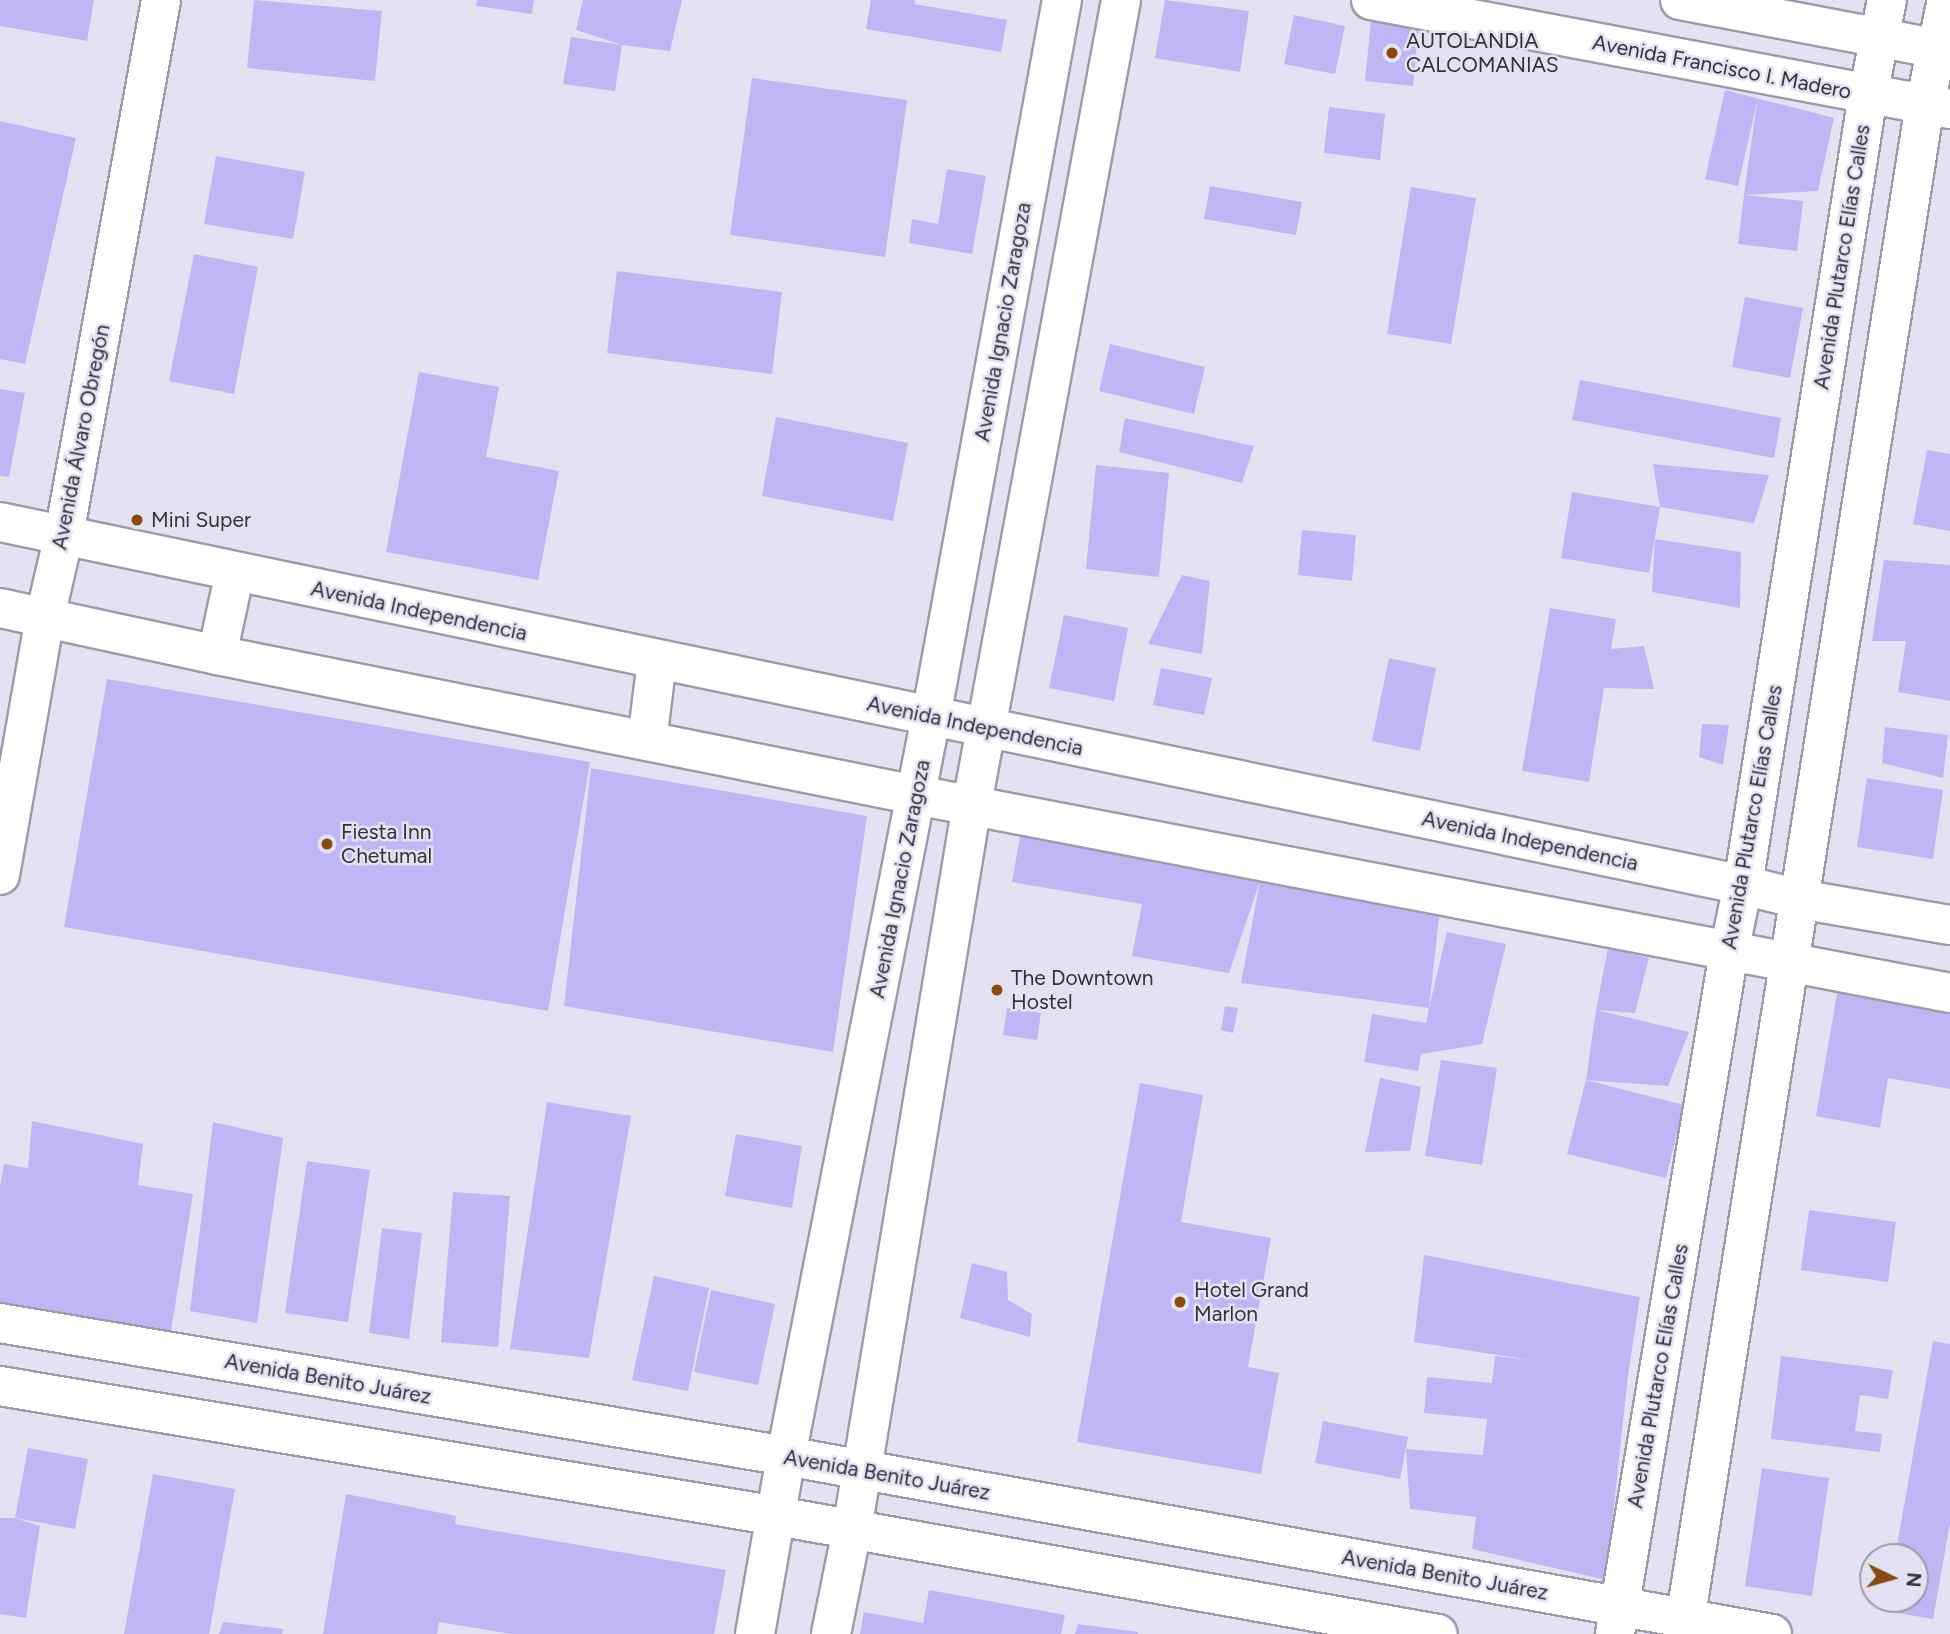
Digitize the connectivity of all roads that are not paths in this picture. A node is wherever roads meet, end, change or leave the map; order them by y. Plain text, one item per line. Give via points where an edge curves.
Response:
1 (162, 0) edge
2 (1062, 0) edge
3 (1121, 0) edge
4 (1371, 0) edge
5 (1680, 0) edge
6 (1887, 0) edge
7 (1947, 0) edge
8 (1878, 40) junction
9 (1943, 50) edge
10 (1868, 95) junction
11 (1937, 106) edge
12 (0, 522) edge
13 (64, 535) junction
14 (235, 572) junction
15 (0, 608) edge
16 (45, 617) junction
17 (217, 655) junction
18 (657, 661) junction
19 (931, 717) junction
20 (985, 729) junction
21 (647, 741) junction
22 (916, 795) junction
23 (972, 804) junction
24 (0, 874) edge
25 (1744, 885) junction
26 (1799, 900) junction
27 (1950, 925) edge
28 (1729, 952) junction
29 (1791, 965) junction
30 (1950, 993) edge
31 (0, 1323) edge
32 (0, 1386) edge
33 (786, 1456) junction
34 (862, 1470) junction
35 (777, 1516) junction
36 (852, 1530) junction
37 (1617, 1620) edge
38 (1684, 1626) edge
39 (755, 1634) edge
40 (831, 1634) edge
41 (1438, 1634) edge
42 (1772, 1634) edge

1 - 13 street, Avenida Álvaro Obregón
2 - 19 street, Avenida Ignacio Zaragoza
3 - 20 street
4 - 10 street, Avenida Francisco I. Madero
5 - 8 street
6 - 8 street, Avenida Plutarco Elías Calles
7 - 9 street
8 - 9 street
8 - 10 street, Avenida Plutarco Elías Calles
9 - 11 street
10 - 11 street, Avenida Francisco I. Madero
10 - 25 street, Avenida Plutarco Elías Calles
11 - 26 street
12 - 13 street, Avenida Independencia
13 - 14 street, Avenida Independencia
13 - 16 street, Avenida Álvaro Obregón
14 - 17 street
14 - 18 street, Avenida Independencia
15 - 16 street
16 - 17 street
16 - 24 street, Avenida Álvaro Obregón
17 - 21 street
18 - 19 street, Avenida Independencia
18 - 21 street
19 - 20 street, Avenida Independencia
19 - 22 street, Avenida Ignacio Zaragoza
20 - 23 street
20 - 25 street, Avenida Independencia
21 - 22 street
22 - 23 street
22 - 33 street, Avenida Ignacio Zaragoza
23 - 28 street
23 - 34 street
25 - 26 street, Avenida Independencia
25 - 28 street, Avenida Plutarco Elías Calles
26 - 27 street, Avenida Independencia
26 - 29 street
28 - 29 street
28 - 37 street, Avenida Plutarco Elías Calles
29 - 30 street
29 - 38 street
31 - 33 street, Avenida Benito Juárez
32 - 35 street
33 - 34 street, Avenida Benito Juárez
33 - 35 street, Avenida Ignacio Zaragoza
34 - 36 street
34 - 37 street, Avenida Benito Juárez
35 - 36 street
35 - 39 street, Avenida Ignacio Zaragoza
36 - 40 street
36 - 41 street
37 - 38 street, Avenida Benito Juárez
38 - 42 street, Avenida Benito Juárez

